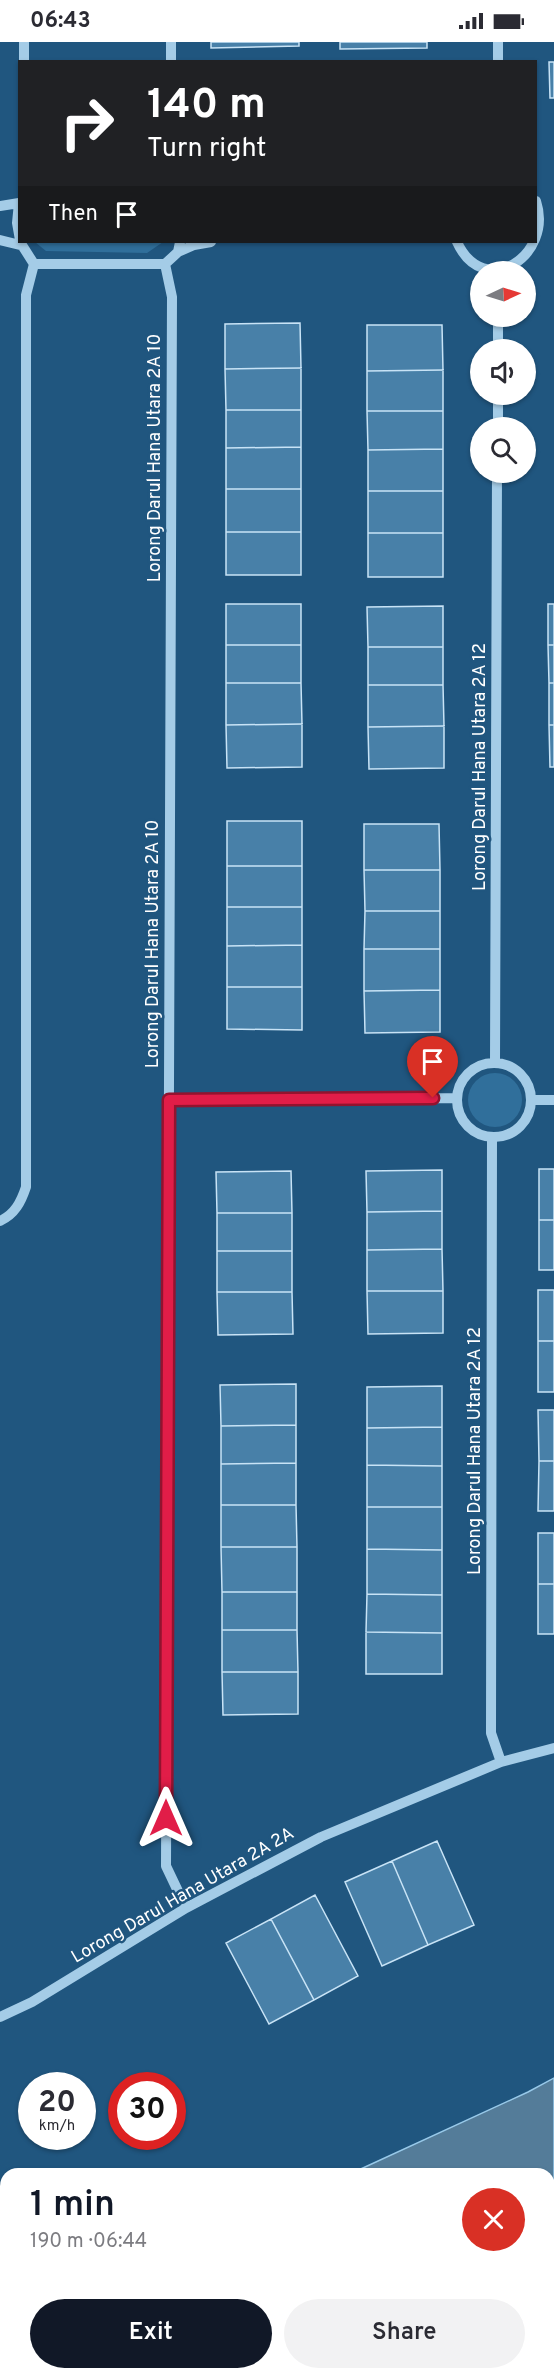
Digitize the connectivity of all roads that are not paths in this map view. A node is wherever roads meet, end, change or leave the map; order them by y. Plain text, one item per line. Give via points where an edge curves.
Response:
1 (24, 42) edge
2 (171, 42) edge
3 (498, 42) edge
4 (24, 60) edge
5 (171, 60) edge
6 (498, 60) edge
7 (18, 203) edge
8 (537, 203) edge
9 (0, 206) edge
10 (549, 224) edge
11 (0, 240) edge
12 (18, 242) edge
13 (21, 243) edge
14 (205, 243) edge
15 (458, 243) edge
16 (179, 247) edge
17 (471, 261) edge
18 (525, 261) edge
19 (34, 264) junction
20 (165, 264) junction
21 (497, 483) edge
22 (495, 1062) junction
23 (457, 1098) junction
24 (169, 1100) junction
25 (531, 1100) junction
26 (554, 1100) edge
27 (492, 1138) junction
28 (0, 1221) edge
29 (554, 1748) edge
30 (501, 1762) junction
31 (186, 1908) junction
32 (0, 2017) edge

1 - 4 street
2 - 5 street
3 - 6 street
7 - 9 street
8 - 10 street
10 - 18 street
11 - 12 street
13 - 19 street
14 - 16 street
15 - 17 street
16 - 20 street
19 - 20 street
19 - 28 street via 26,295 26,1187 21,1203
20 - 24 street, Lorong Darul Hana Utara 2A 10 via 172,297
21 - 22 street, Lorong Darul Hana Utara 2A 12
22 - 23 street via 467,1074
22 - 25 street via 523,1076
23 - 24 street
23 - 27 street via 457,1108 470,1128
24 - 31 street, Lorong Darul Hana Utara 2A 10 via 166,1866
25 - 26 street
25 - 27 street via 524,1124 514,1132
27 - 30 street, Lorong Darul Hana Utara 2A 12 via 491,1733
29 - 30 street, Lorong Darul Hana Utara 2A 2A
30 - 31 street, Lorong Darul Hana Utara 2A 2A via 321,1837
31 - 32 street, Lorong Darul Hana Utara 2A 2A via 32,2002

